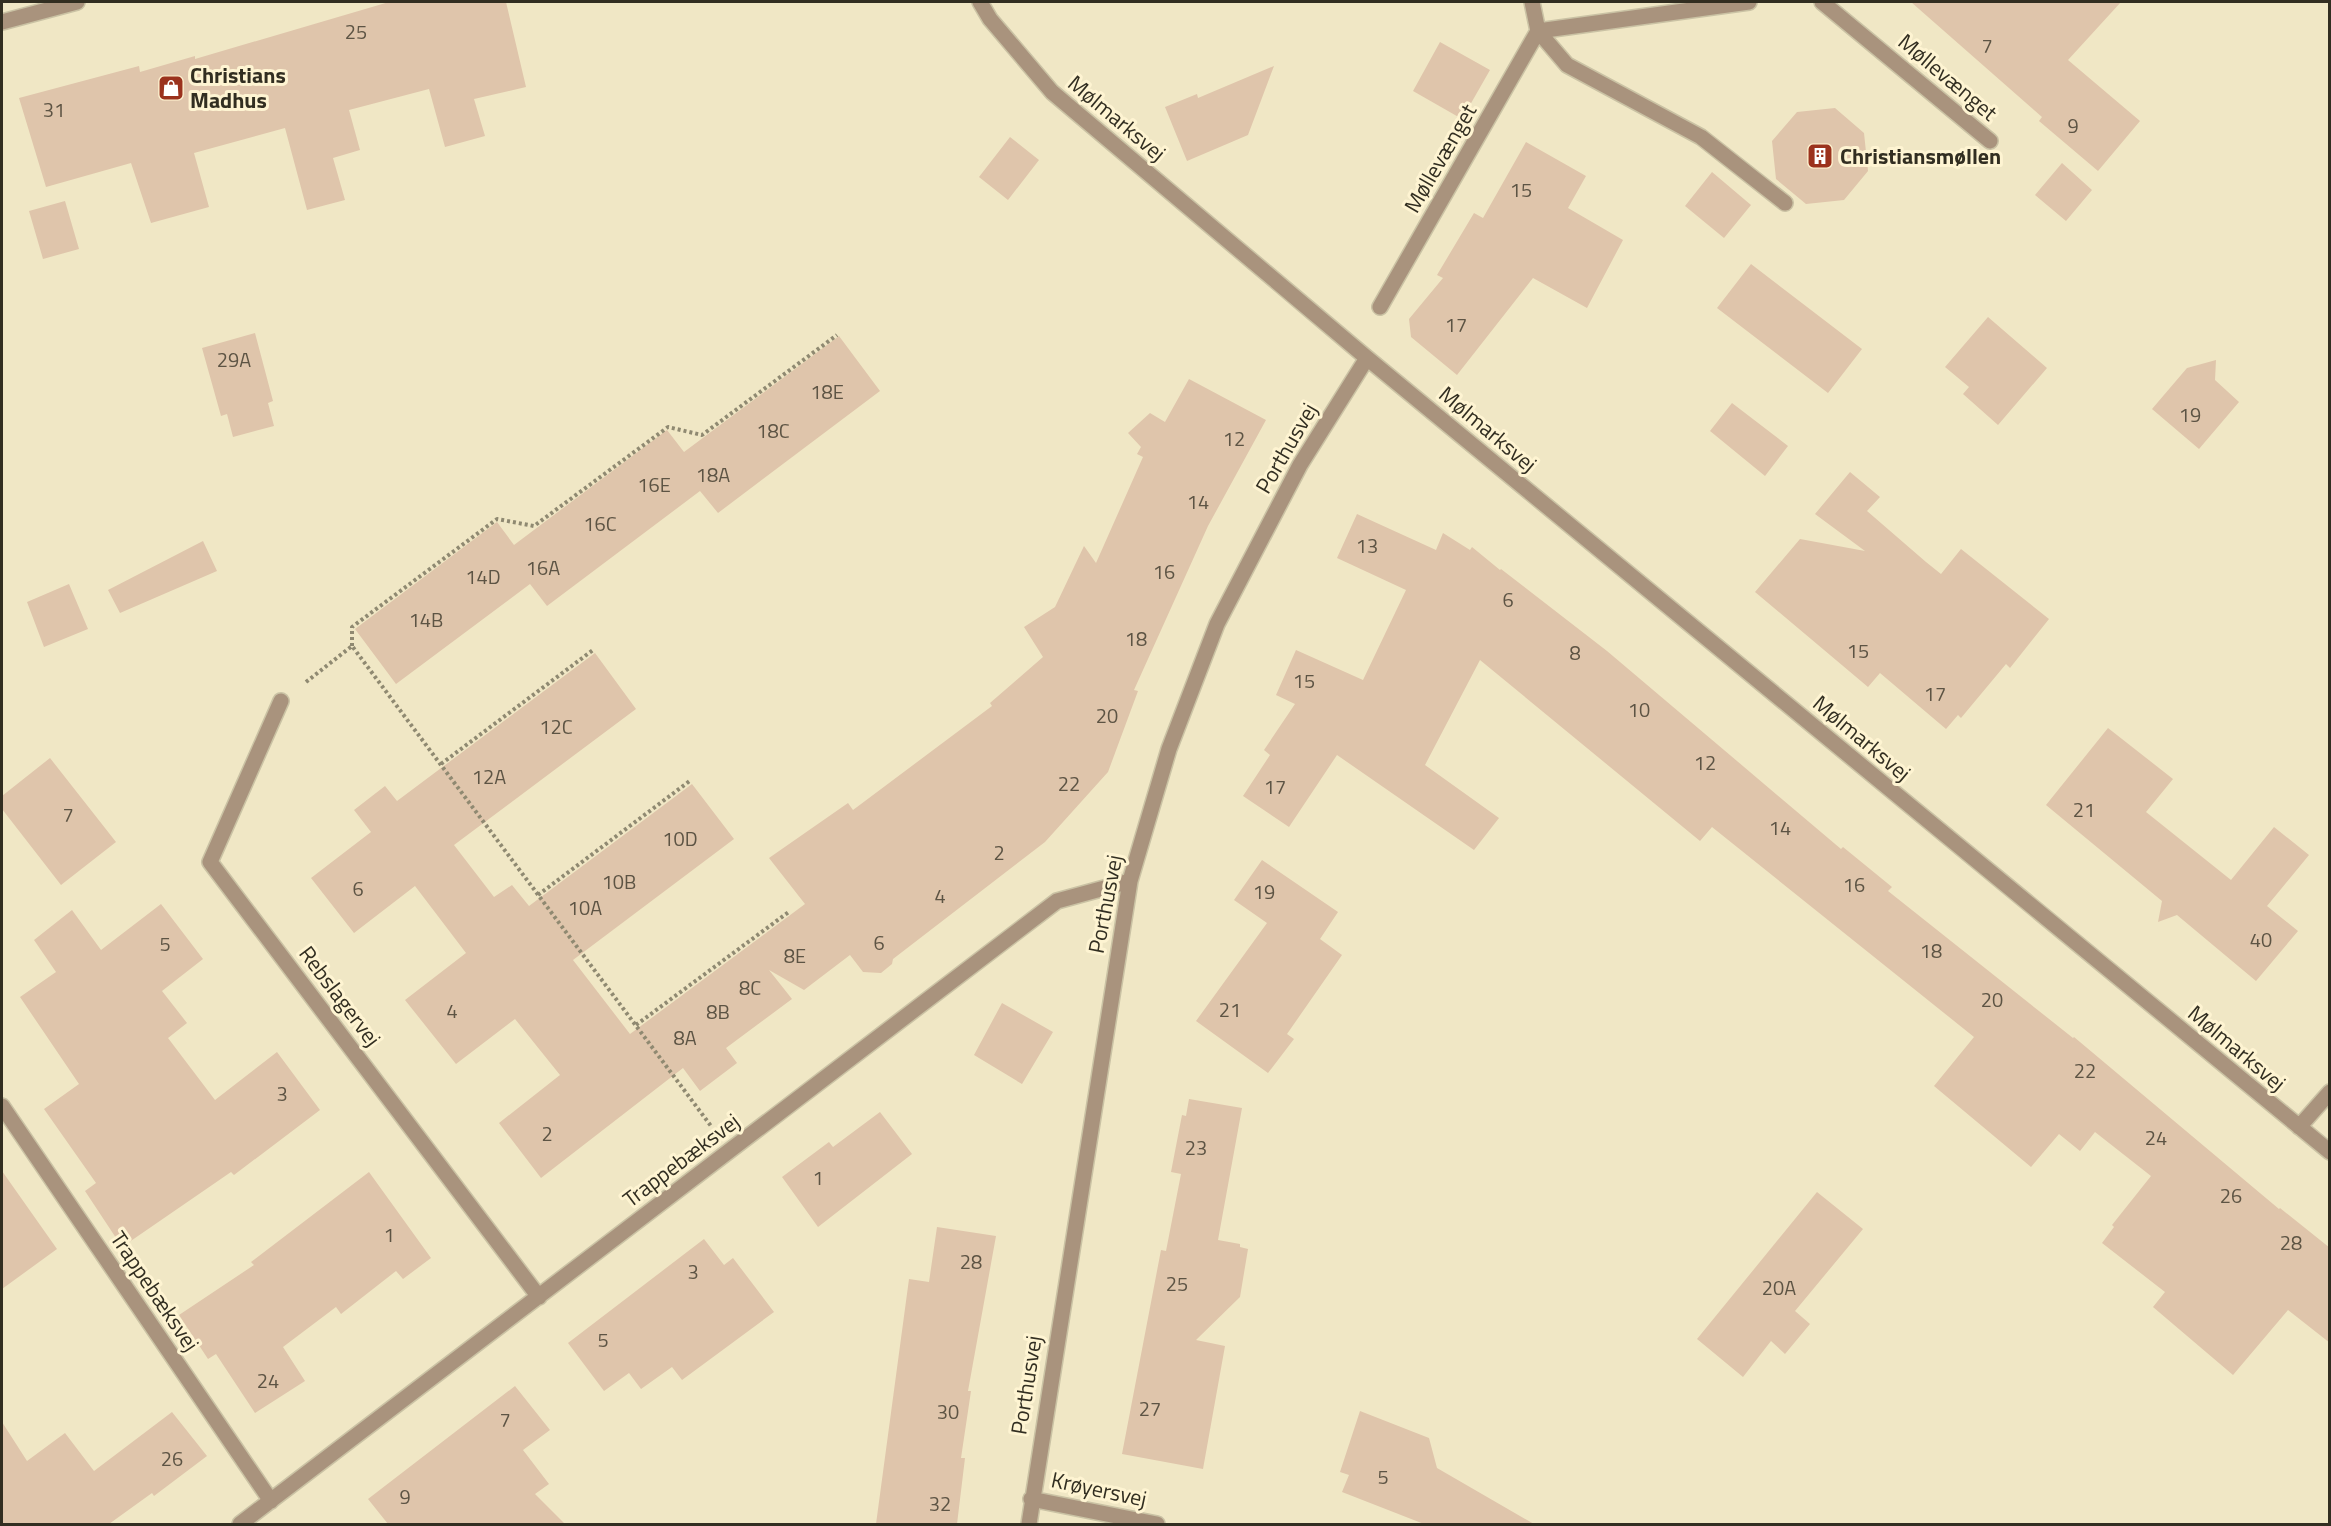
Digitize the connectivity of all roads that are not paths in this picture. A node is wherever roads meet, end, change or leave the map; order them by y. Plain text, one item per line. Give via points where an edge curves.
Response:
1 (77, 2) edge
2 (980, 2) edge
3 (1532, 2) edge
4 (1749, 2) edge
5 (1822, 2) edge
6 (2, 22) edge
7 (1539, 31) junction
8 (1990, 141) dead end
9 (1785, 203) dead end
10 (1380, 307) dead end
11 (1367, 358) junction
12 (281, 702) road end
13 (1130, 881) junction
14 (2330, 1092) edge
15 (2, 1106) edge
16 (2298, 1127) junction
17 (2330, 1152) edge
18 (539, 1297) junction
19 (1031, 1498) junction
20 (272, 1501) junction
21 (240, 1524) edge
22 (1029, 1524) edge
23 (1157, 1524) edge

1 - 6 street
2 - 11 street, Mølmarksvej via 990,20 1052,93
3 - 7 street
4 - 7 street
5 - 8 street, Møllevænget
7 - 9 street via 1567,65 1701,137
7 - 10 street, Møllevænget
11 - 13 street, Porthusvej via 1300,465 1216,624 1169,749
11 - 16 street, Mølmarksvej
12 - 18 street, Rebslagervej via 210,862
13 - 18 street, Trappebæksvej via 1057,901
13 - 19 street, Porthusvej
14 - 16 street
15 - 20 street, Trappebæksvej
16 - 17 street, Mølmarksvej
18 - 20 street, Trappebæksvej
19 - 22 street, Porthusvej
19 - 23 street, Krøyersvej
20 - 21 street, Trappebæksvej

